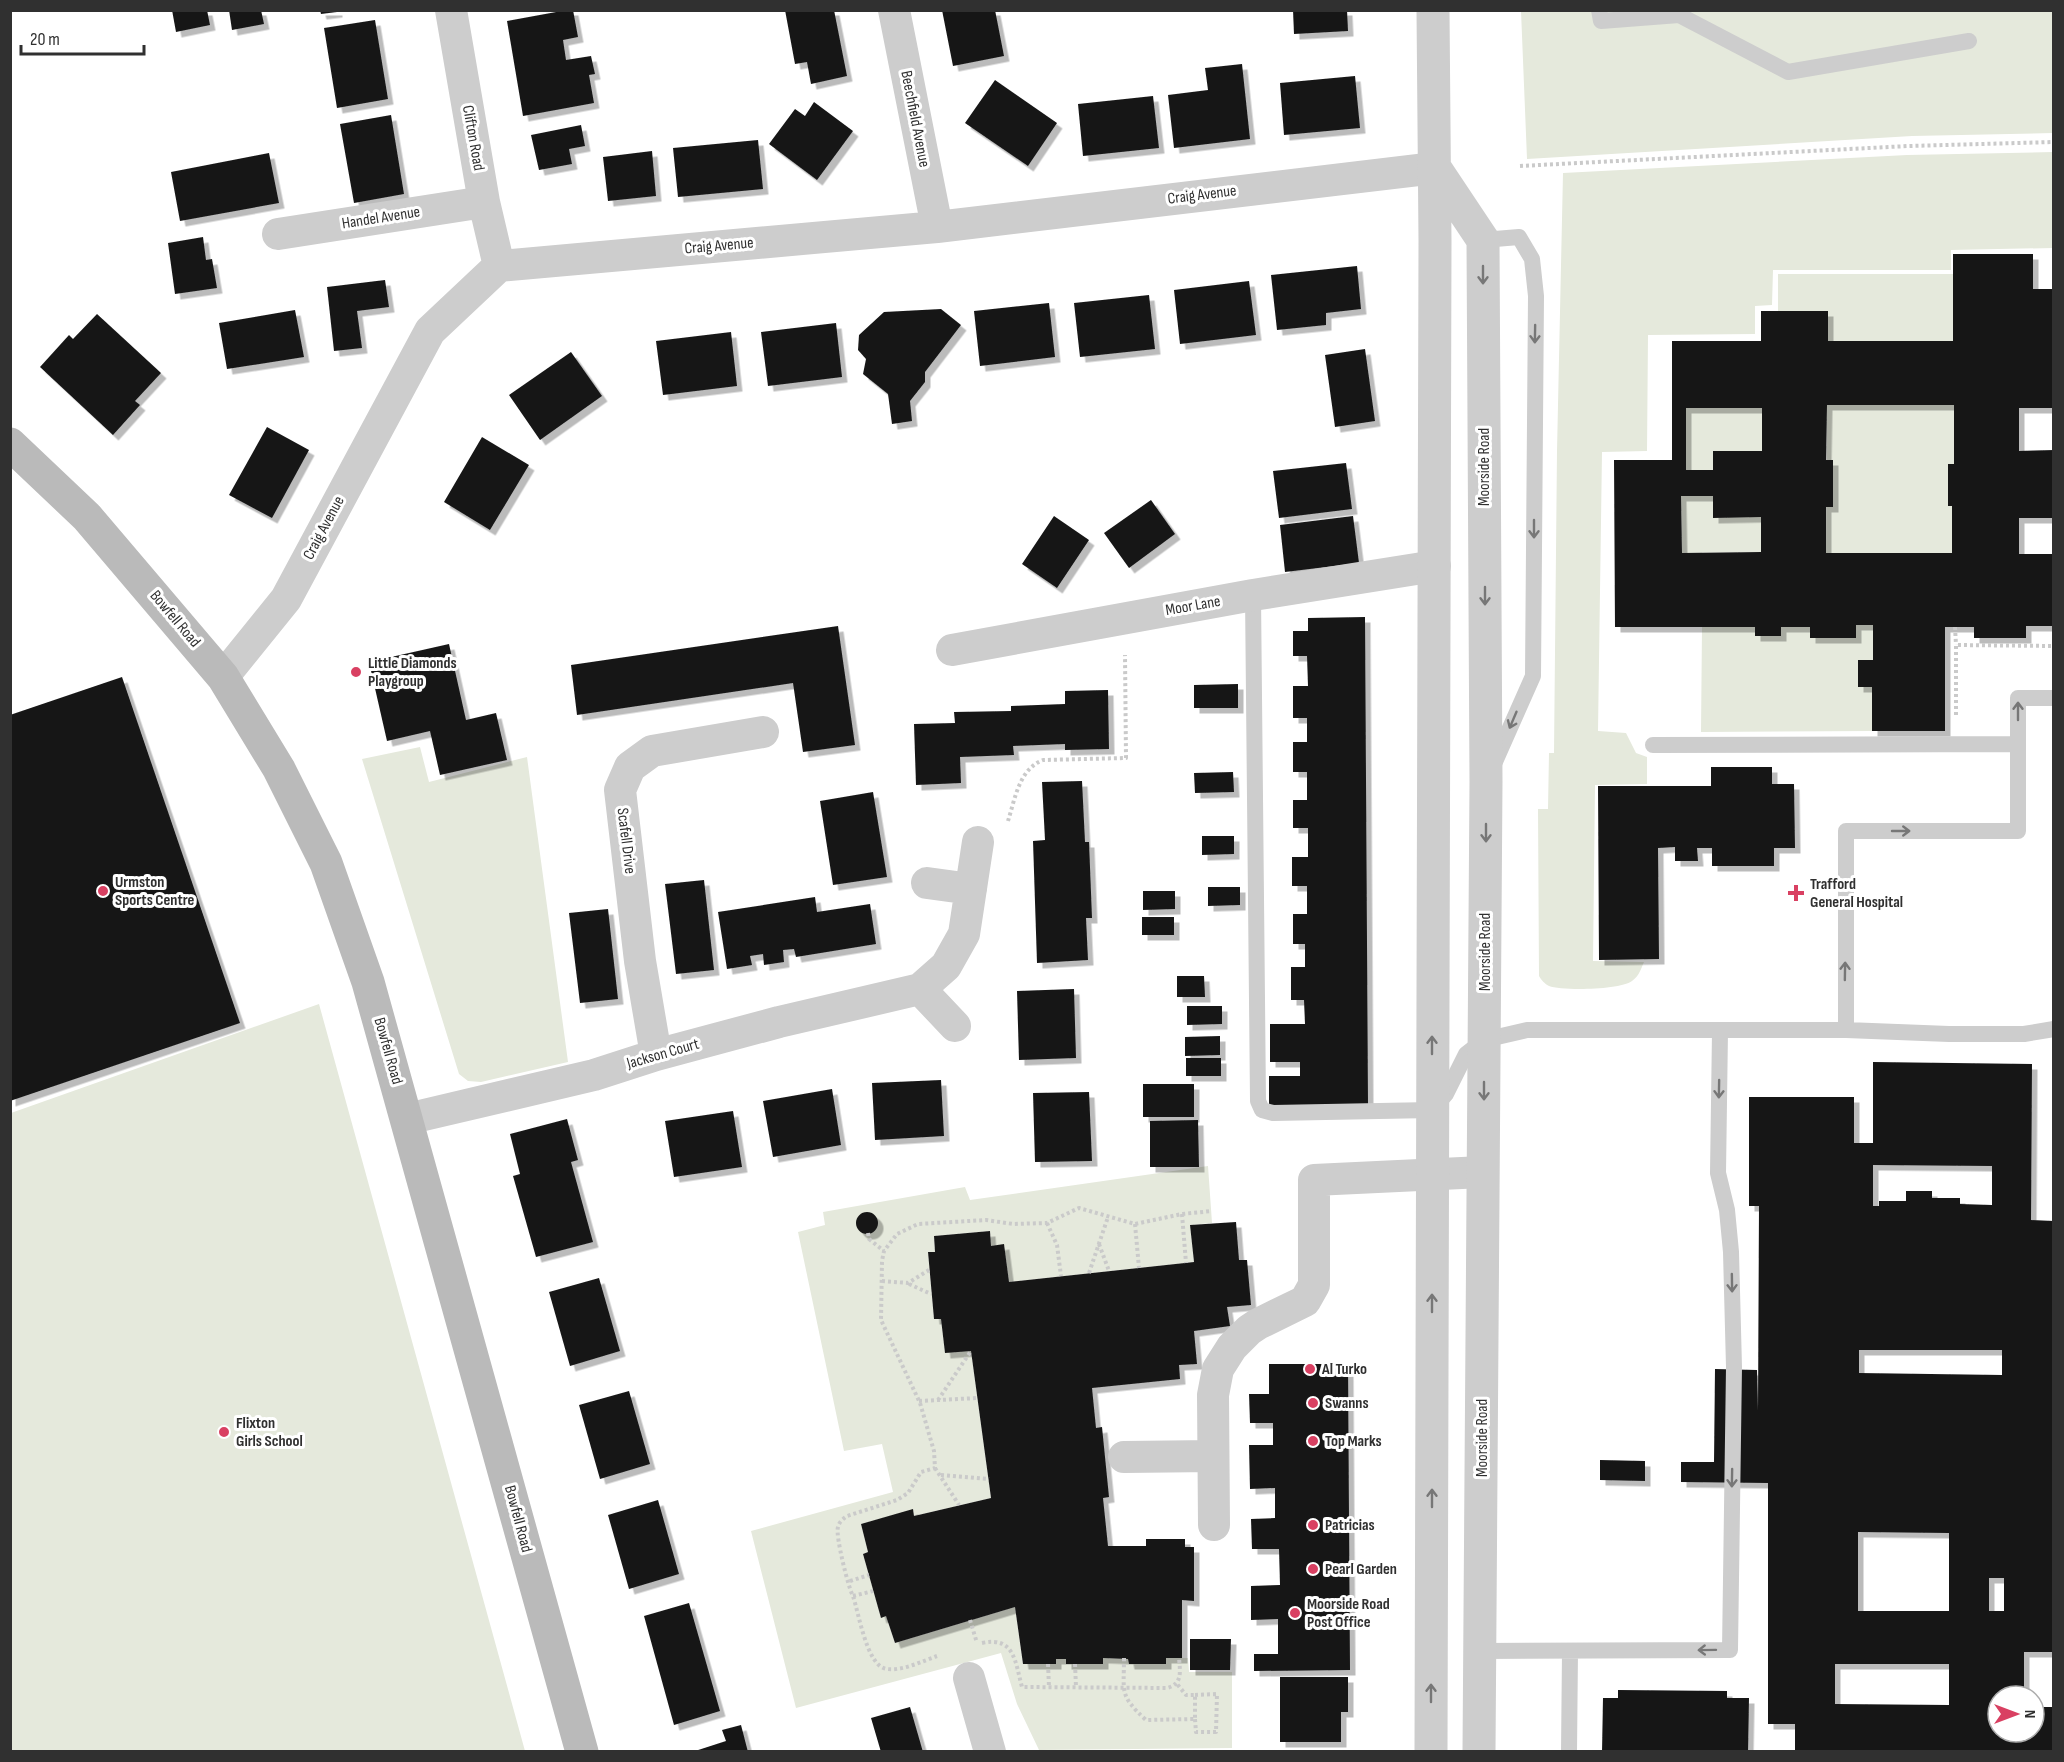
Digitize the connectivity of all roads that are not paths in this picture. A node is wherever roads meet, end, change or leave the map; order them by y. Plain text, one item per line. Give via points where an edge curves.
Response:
1 (451, 10) edge
2 (894, 10) edge
3 (1433, 10) edge
4 (1599, 10) edge
5 (1969, 42) dead end
6 (1435, 168) junction
7 (484, 202) junction
8 (937, 227) junction
9 (278, 234) dead end
10 (1483, 240) junction
11 (499, 266) junction
12 (10, 444) edge
13 (1485, 562) junction
14 (1435, 566) junction
15 (1253, 595) junction
16 (952, 650) dead end
17 (223, 677) junction
18 (2054, 698) edge
19 (764, 732) dead end
20 (2018, 744) junction
21 (1653, 745) dead end
22 (1486, 782) junction
23 (977, 846) road end
24 (927, 883) dead end
25 (971, 889) junction
26 (920, 989) junction
27 (955, 1026) dead end
28 (2054, 1029) edge
29 (1720, 1030) junction
30 (1846, 1030) junction
31 (1484, 1040) junction
32 (656, 1055) junction
33 (1432, 1110) junction
34 (406, 1119) junction
35 (1484, 1172) junction
36 (1433, 1173) junction
37 (1213, 1456) junction
38 (1124, 1457) dead end
39 (1214, 1526) dead end
40 (1480, 1651) junction
41 (1570, 1651) junction
42 (967, 1663) road end
43 (582, 1752) edge
44 (990, 1752) edge
45 (1431, 1752) edge
46 (1479, 1752) edge
47 (1569, 1752) edge

1 - 7 street, Clifton Road
2 - 8 street, Beechfield Avenue
3 - 6 street
4 - 5 lane via 1601,21 1679,15 1788,72
6 - 8 street, Craig Avenue
6 - 10 street
6 - 14 street
7 - 9 street, Handel Avenue
7 - 11 street, Clifton Road
8 - 11 street, Craig Avenue
10 -> 13 street, Moorside Road
10 -> 22 lane via 1519,237 1532,259 1536,296 1533,676
11 - 17 street, Craig Avenue via 430,331 286,599
12 - 17 main road, Bowfell Road via 87,517
13 - 14 street
13 -> 22 street, Moorside Road
14 - 15 street, Moor Lane
33 -> 14 street
15 - 16 street, Moor Lane
15 - 33 lane via 1258,1101 1262,1110 1273,1113
17 - 34 main road, Bowfell Road via 279,769 326,863 368,982
20 -> 18 lane via 2018,698
19 - 32 street, Scafell Drive via 652,751 630,767 620,790 640,961
20 - 21 lane
30 -> 20 lane via 1846,831 2018,831
22 -> 31 street, Moorside Road
23 - 25 street, Jackson Court
24 - 25 street
25 - 26 street, Jackson Court via 964,934 946,966
26 - 27 street
26 - 32 street, Jackson Court
28 - 30 lane via 2024,1034
29 - 30 lane
29 - 31 lane via 1527,1030
29 -> 41 lane via 1718,1173 1731,1252 1734,1367 1730,1650
31 - 33 lane via 1466,1054 1446,1094
31 -> 35 street, Moorside Road
32 - 34 street, Jackson Court via 594,1075
33 - 36 street
34 - 43 main road, Bowfell Road
35 - 36 street
35 - 40 street, Moorside Road
36 - 37 street via 1314,1180 1314,1285 1305,1300 1249,1330 1218,1369 1213,1395
45 -> 36 street
37 - 38 street
37 - 39 street
40 - 41 lane
40 - 46 street, Moorside Road
41 - 47 lane
42 - 44 street

